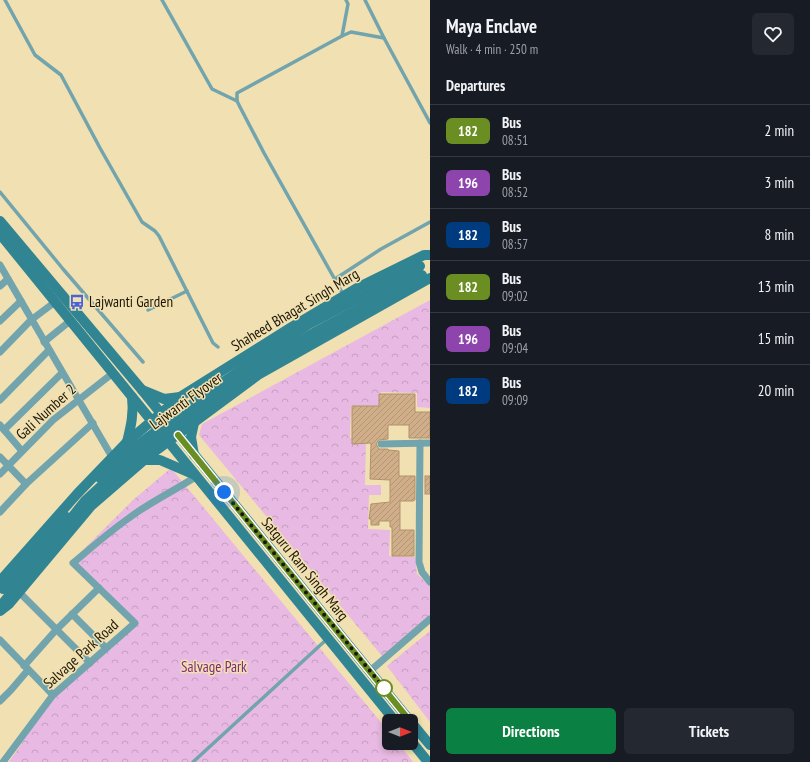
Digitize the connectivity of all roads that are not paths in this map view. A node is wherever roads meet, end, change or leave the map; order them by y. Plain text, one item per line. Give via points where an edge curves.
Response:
1 (5, 0) edge
2 (162, 0) edge
3 (346, 0) edge
4 (365, 0) edge
5 (342, 36) junction
6 (384, 38) junction
7 (237, 101) junction
8 (430, 123) edge
9 (0, 192) edge
10 (0, 221) edge
11 (430, 222) edge
12 (0, 234) edge
13 (430, 255) edge
14 (430, 260) edge
15 (0, 265) edge
16 (426, 272) edge
17 (8, 279) junction
18 (335, 279) junction
19 (0, 286) edge
20 (187, 291) junction
21 (344, 296) junction
22 (21, 301) junction
23 (55, 302) junction
24 (148, 310) dead end
25 (31, 320) junction
26 (0, 321) edge
27 (70, 321) junction
28 (44, 342) junction
29 (218, 347) dead end
30 (49, 350) junction
31 (0, 352) edge
32 (143, 362) dead end
33 (62, 373) junction
34 (113, 373) junction
35 (142, 390) junction
36 (132, 397) junction
37 (180, 397) junction
38 (0, 400) edge
39 (78, 400) junction
40 (160, 413) junction
41 (152, 420) junction
42 (93, 423) junction
43 (194, 423) junction
44 (2, 427) edge
45 (178, 435) junction
46 (169, 441) junction
47 (127, 442) junction
48 (420, 443) junction
49 (430, 443) edge
50 (381, 444) dead end
51 (22, 451) junction
52 (0, 457) edge
53 (112, 457) junction
54 (194, 457) junction
55 (144, 460) junction
56 (8, 466) junction
57 (0, 474) edge
58 (197, 476) junction
59 (26, 484) junction
60 (76, 494) junction
61 (91, 506) junction
62 (0, 512) edge
63 (430, 582) edge
64 (99, 588) junction
65 (19, 592) junction
66 (1, 594) edge
67 (0, 611) edge
68 (72, 614) junction
69 (430, 619) edge
70 (56, 630) junction
71 (328, 638) junction
72 (0, 640) edge
73 (106, 648) junction
74 (90, 663) junction
75 (26, 668) junction
76 (370, 671) junction
77 (53, 695) junction
78 (0, 701) edge
79 (389, 714) edge
80 (405, 714) edge
81 (418, 730) edge
82 (430, 745) edge
83 (417, 750) edge
84 (424, 761) edge
85 (3, 762) edge
86 (193, 762) edge

1 - 20 lane via 35,55 61,75 142,222 159,236
2 - 7 lane via 212,89
3 - 5 lane via 348,4
4 - 6 lane
5 - 6 lane via 351,32
5 - 7 lane via 237,93
6 - 8 lane
7 - 18 lane
9 - 32 lane
10 - 35 main road
11 - 18 lane via 381,249
12 - 23 main road
13 - 21 main road, Shaheed Bhagat Singh Marg via 424,255
14 - 16 main road, Lajwanti Flyover
15 - 17 street
16 - 43 main road via 258,375
16 - 66 main road, Lajwanti Flyover, bridge via 310,335 202,405 123,466 85,501
17 - 19 street
17 - 22 street
18 - 21 lane
20 - 24 lane
20 - 29 lane via 213,343
21 - 37 main road, Shaheed Bhagat Singh Marg
22 - 25 street
22 - 26 street
23 - 25 street
23 - 27 main road
25 - 28 street
25 - 31 street
27 - 28 street
27 - 34 main road
28 - 30 street
30 - 33 street
30 - 38 street
33 - 39 street
33 - 44 street
34 - 36 main road
34 - 39 street, Gali Number 2
35 - 37 main road via 164,399
35 - 40 main road
36 - 41 main road
36 - 47 main road via 132,423
37 - 40 main road, Shaheed Bhagat Singh Marg
37 - 43 main road via 177,406 186,423
39 - 42 street
39 - 51 street, Gali Number 2 via 53,420
40 - 41 main road, Shaheed Bhagat Singh Marg
40 - 45 main road, Satguru Ram Singh Marg
41 - 46 main road, Satguru Ram Singh Marg
41 - 47 main road
42 - 53 street
42 - 59 street
43 - 45 main road
43 - 54 main road via 191,437
44 - 51 street
45 - 46 main road
45 - 54 main road, Satguru Ram Singh Marg
46 - 55 main road
46 - 58 main road, Satguru Ram Singh Marg
47 - 53 main road
48 - 49 street
48 - 50 street
48 - 63 street via 418,562
51 - 56 street, Gali Number 2
52 - 56 street
53 - 60 main road
54 - 76 main road, Satguru Ram Singh Marg
55 - 58 main road via 160,460
55 - 61 main road
56 - 57 street, Gali Number 2
56 - 59 street
58 - 64 street, Salvage Park Road via 129,518 73,563
58 - 71 main road, Satguru Ram Singh Marg
59 - 62 street
60 - 61 main road via 84,492 91,499
60 - 66 main road
61 - 65 main road
64 - 68 street
64 - 73 street, Salvage Park Road via 135,623
65 - 67 main road
65 - 70 street
68 - 70 street
68 - 73 street
69 - 76 street
70 - 74 street
70 - 75 street
71 - 79 main road, Satguru Ram Singh Marg
71 - 86 lane
72 - 75 street
73 - 74 street, Salvage Park Road
74 - 77 street, Salvage Park Road
75 - 77 street
75 - 78 street
76 - 80 main road, Satguru Ram Singh Marg
77 - 85 street, Salvage Park Road
81 - 82 main road, Satguru Ram Singh Marg
83 - 84 main road

